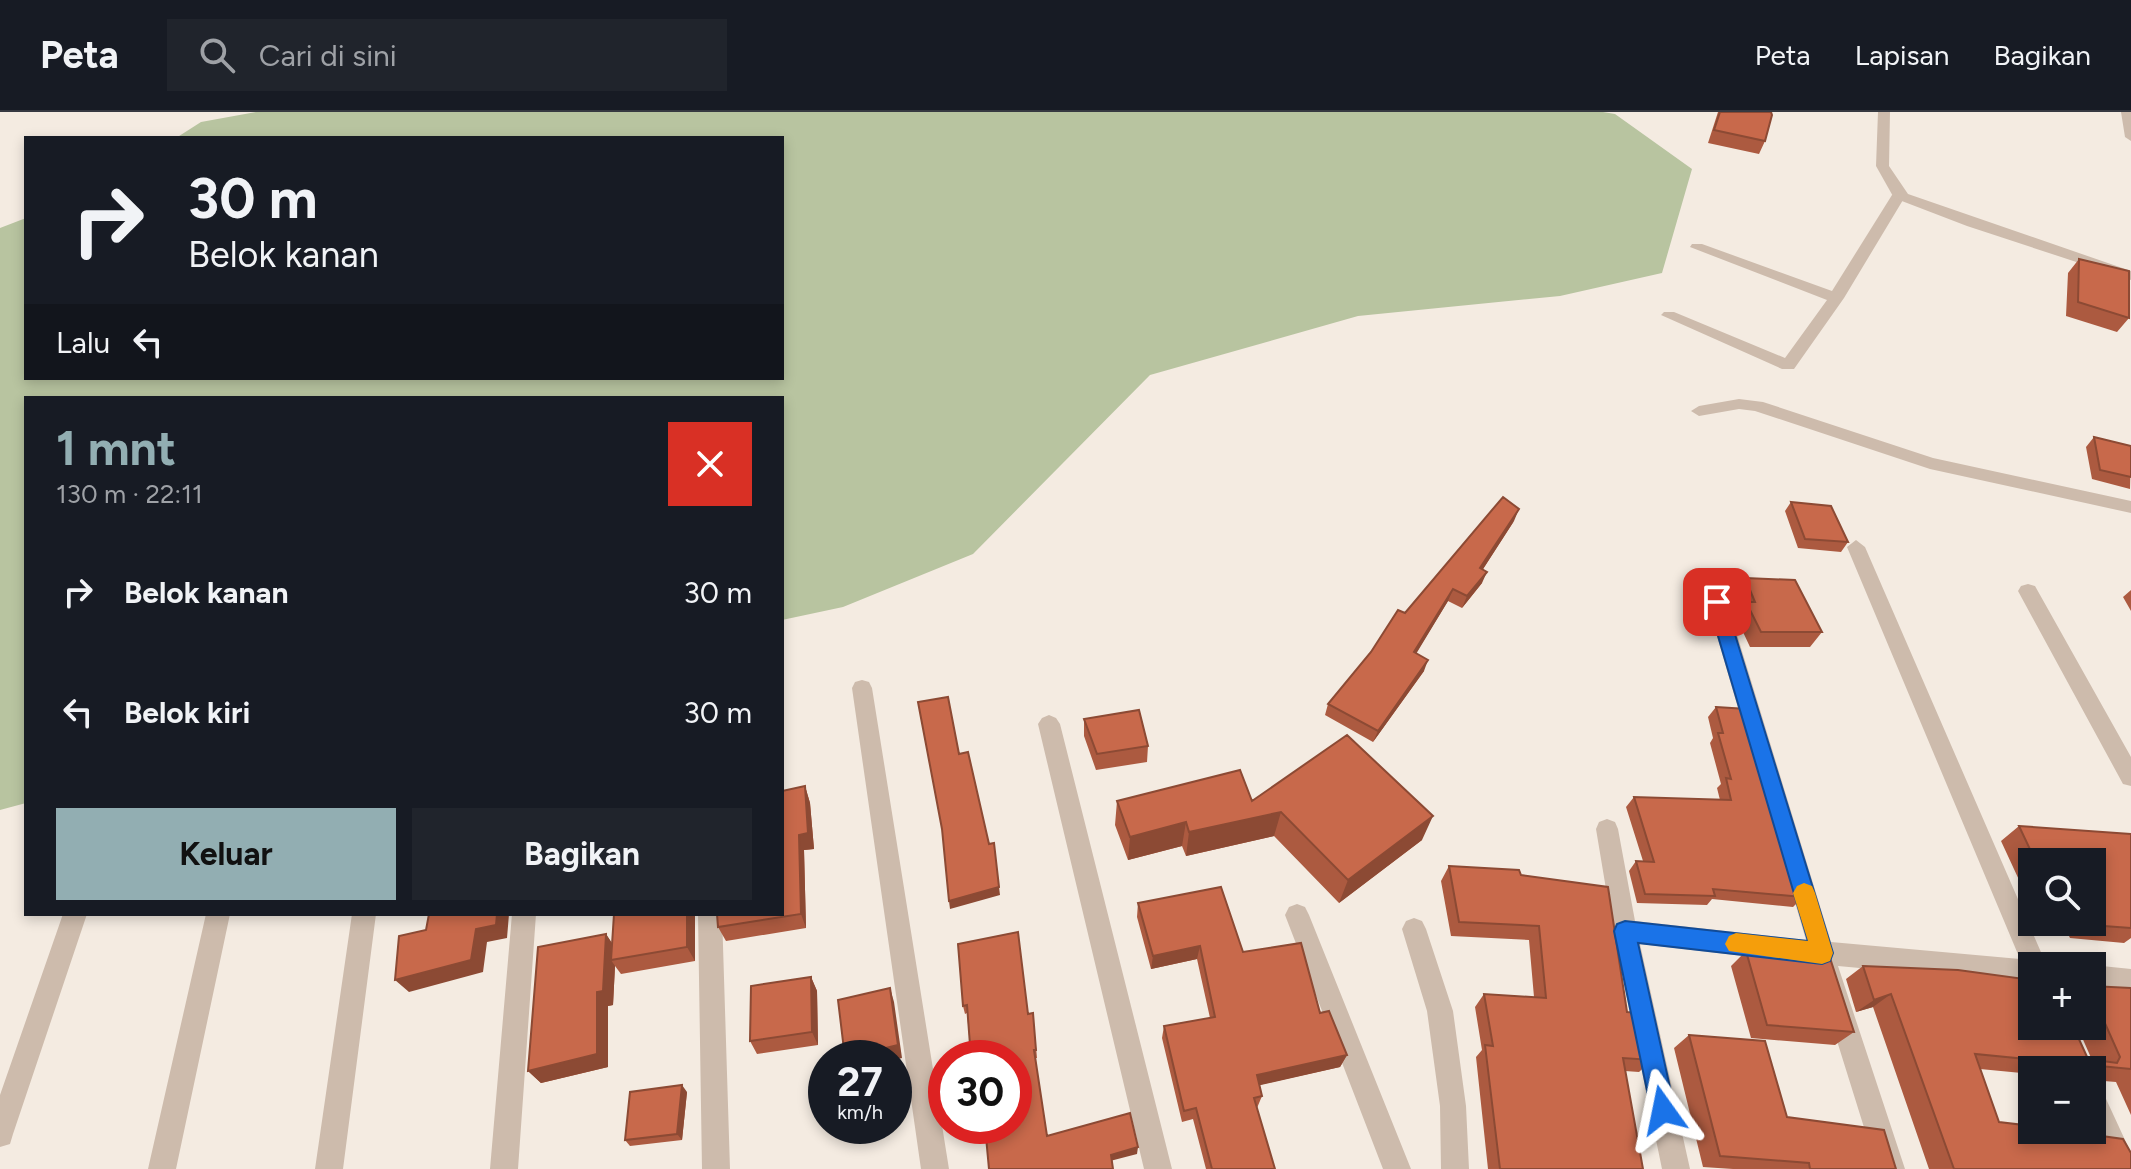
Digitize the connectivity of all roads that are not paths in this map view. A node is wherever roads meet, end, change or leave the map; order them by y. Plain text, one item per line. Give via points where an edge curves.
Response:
1 (1884, 112) edge
2 (2127, 112) edge
3 (2131, 131) edge
4 (1899, 195) junction
5 (1697, 247) dead end
6 (2131, 276) edge
7 (1836, 298) junction
8 (1669, 315) dead end
9 (1699, 411) dead end
10 (2131, 507) edge
11 (1856, 547) dead end
12 (2028, 591) dead end
13 (1717, 602) dead end
14 (862, 688) dead end
15 (1049, 724) dead end
16 (2131, 777) edge
17 (1607, 829) dead end
18 (1297, 915) dead end
19 (74, 916) edge
20 (218, 916) edge
21 (364, 916) edge
22 (524, 916) edge
23 (710, 916) edge
24 (1414, 929) dead end
25 (1625, 931) junction
26 (2029, 952) edge
27 (1822, 953) junction
28 (2018, 971) edge
29 (2106, 978) edge
30 (2131, 981) edge
31 (2106, 1128) edge
32 (0, 1134) edge
33 (162, 1169) edge
34 (329, 1169) edge
35 (504, 1169) edge
36 (716, 1169) edge
37 (935, 1169) edge
38 (1158, 1169) edge
39 (1397, 1169) edge
40 (1455, 1169) edge
41 (1676, 1169) edge
42 (1891, 1169) edge
43 (2124, 1169) edge

1 - 4 street via 1881,169
2 - 3 street
4 - 6 street
4 - 7 street
5 - 7 street
7 - 8 street via 1788,365
9 - 10 street via 1757,406 1930,463
11 - 26 street
12 - 16 street
13 - 27 street
14 - 37 street
15 - 38 street
17 - 25 street
18 - 39 street
19 - 32 street
20 - 33 street
21 - 34 street
22 - 35 street
23 - 36 street
24 - 40 street via 1440,1011
25 - 27 street
25 - 41 street
27 - 28 street
27 - 42 street
29 - 30 street
31 - 43 street

